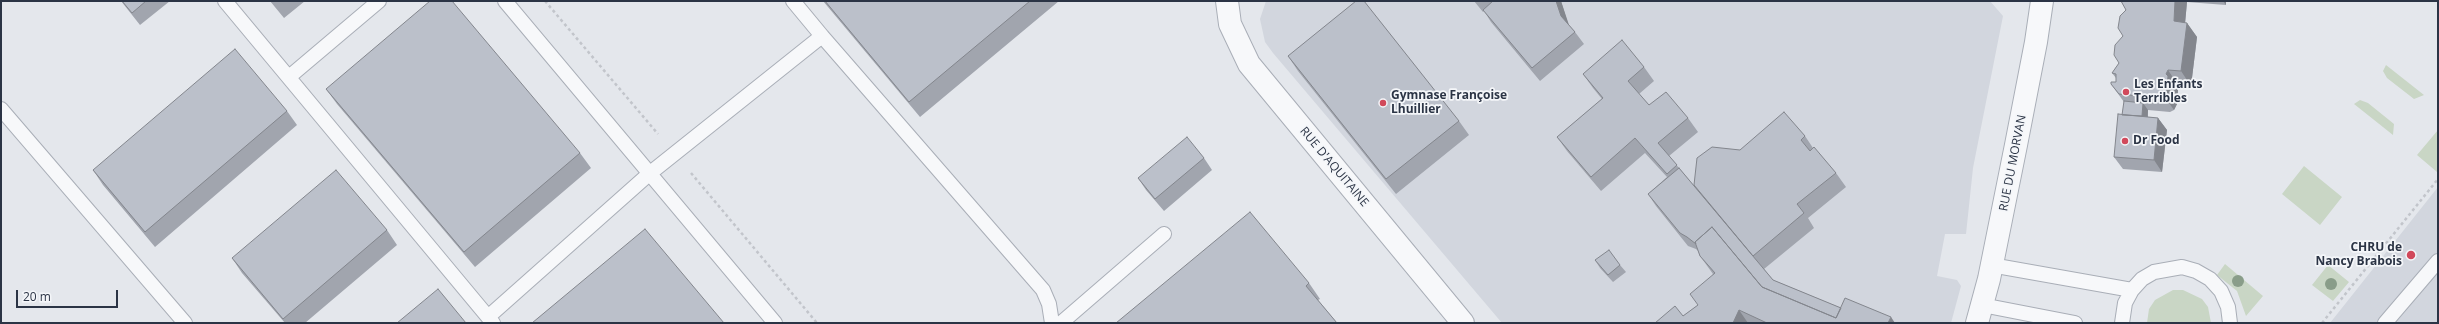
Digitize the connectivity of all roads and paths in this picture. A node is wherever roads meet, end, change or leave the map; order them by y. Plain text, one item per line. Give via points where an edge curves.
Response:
1 (225, 1) edge
2 (379, 1) edge
3 (505, 1) edge
4 (794, 1) edge
5 (1227, 1) edge
6 (2042, 1) edge
7 (822, 36) junction
8 (289, 77) junction
9 (1, 109) edge
10 (649, 174) junction
11 (2438, 179) edge
12 (1164, 234) dead end
13 (2438, 261) edge
14 (1992, 265) junction
15 (2132, 290) junction
16 (1979, 314) edge
17 (490, 320) edge
18 (185, 323) edge
19 (775, 323) edge
20 (1052, 323) edge
21 (1061, 323) edge
22 (1463, 323) edge
23 (2075, 323) edge
24 (2122, 323) edge
25 (2230, 323) edge
26 (2322, 323) edge
27 (2385, 323) edge

1 - 8 lane
2 - 8 lane
3 - 10 lane
4 - 7 lane
5 - 22 street, RUE D'AQUITAINE via 1230,24 1249,64
6 - 14 street, RUE DU MORVAN
7 - 10 lane
7 - 20 lane via 1043,290 1049,304
8 - 17 lane
9 - 18 lane
10 - 17 lane
10 - 19 lane
11 - 26 path
12 - 21 lane
13 - 27 lane
14 - 15 lane
14 - 16 street, RUE DU MORVAN
15 - 24 lane via 2125,303
15 - 25 lane via 2142,279 2154,272 2182,267 2196,271 2210,279 2221,291 2228,306
16 - 23 lane

